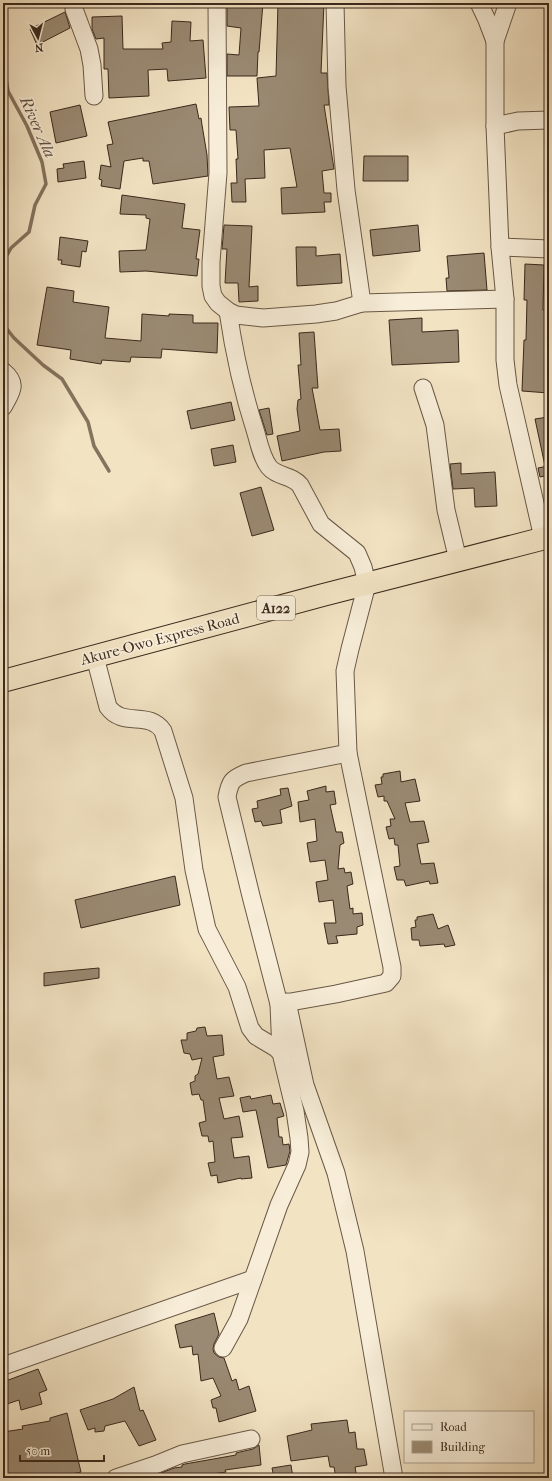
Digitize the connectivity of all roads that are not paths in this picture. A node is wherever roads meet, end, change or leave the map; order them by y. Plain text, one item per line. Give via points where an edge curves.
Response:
1 (74, 3) edge
2 (217, 3) edge
3 (335, 3) edge
4 (479, 3) edge
5 (508, 3) edge
6 (495, 41) junction
7 (94, 96) dead end
8 (549, 120) edge
9 (495, 126) junction
10 (500, 247) junction
11 (549, 249) edge
12 (505, 299) junction
13 (362, 303) junction
14 (228, 311) junction
15 (3, 371) edge
16 (423, 388) dead end
17 (3, 407) edge
18 (546, 538) edge
19 (458, 560) junction
20 (367, 584) junction
21 (96, 657) junction
22 (3, 681) edge
23 (348, 753) junction
24 (283, 1003) junction
25 (281, 1053) junction
26 (253, 1278) junction
27 (222, 1348) dead end
28 (3, 1366) edge
29 (251, 1439) dead end
30 (116, 1478) edge
31 (394, 1478) edge

1 - 7 street via 89,49
2 - 14 street via 218,173 211,286 213,296
3 - 13 street via 337,86 346,190
4 - 6 street
5 - 6 street
6 - 9 street
8 - 9 street via 518,121
9 - 10 street
10 - 11 street
10 - 12 street
12 - 13 street
12 - 18 street via 505,360 508,385
13 - 14 street via 316,314 262,318 236,315
14 - 20 street via 244,398 268,467 300,485 321,524 357,553
15 - 17 street via 13,383
16 - 19 street via 434,425 446,510
18 - 19 highway, Akure-Owo Express Road / A122
19 - 20 highway, Akure-Owo Express Road / A122
20 - 21 highway, Akure-Owo Express Road / A122
20 - 23 street via 346,671
21 - 22 highway, Akure-Owo Express Road / A122
21 - 25 street via 108,707 112,712 119,717 152,721 159,724 163,731 184,798 194,870 207,929 237,987 250,1028 256,1036
23 - 24 street via 392,976 386,983
23 - 24 street via 246,773 233,779 229,786 227,796 251,896
24 - 25 street
24 - 31 street via 304,1085 336,1173 355,1251
25 - 26 street via 295,1110 300,1152
26 - 27 street via 240,1319
26 - 28 street
29 - 30 street via 182,1454

